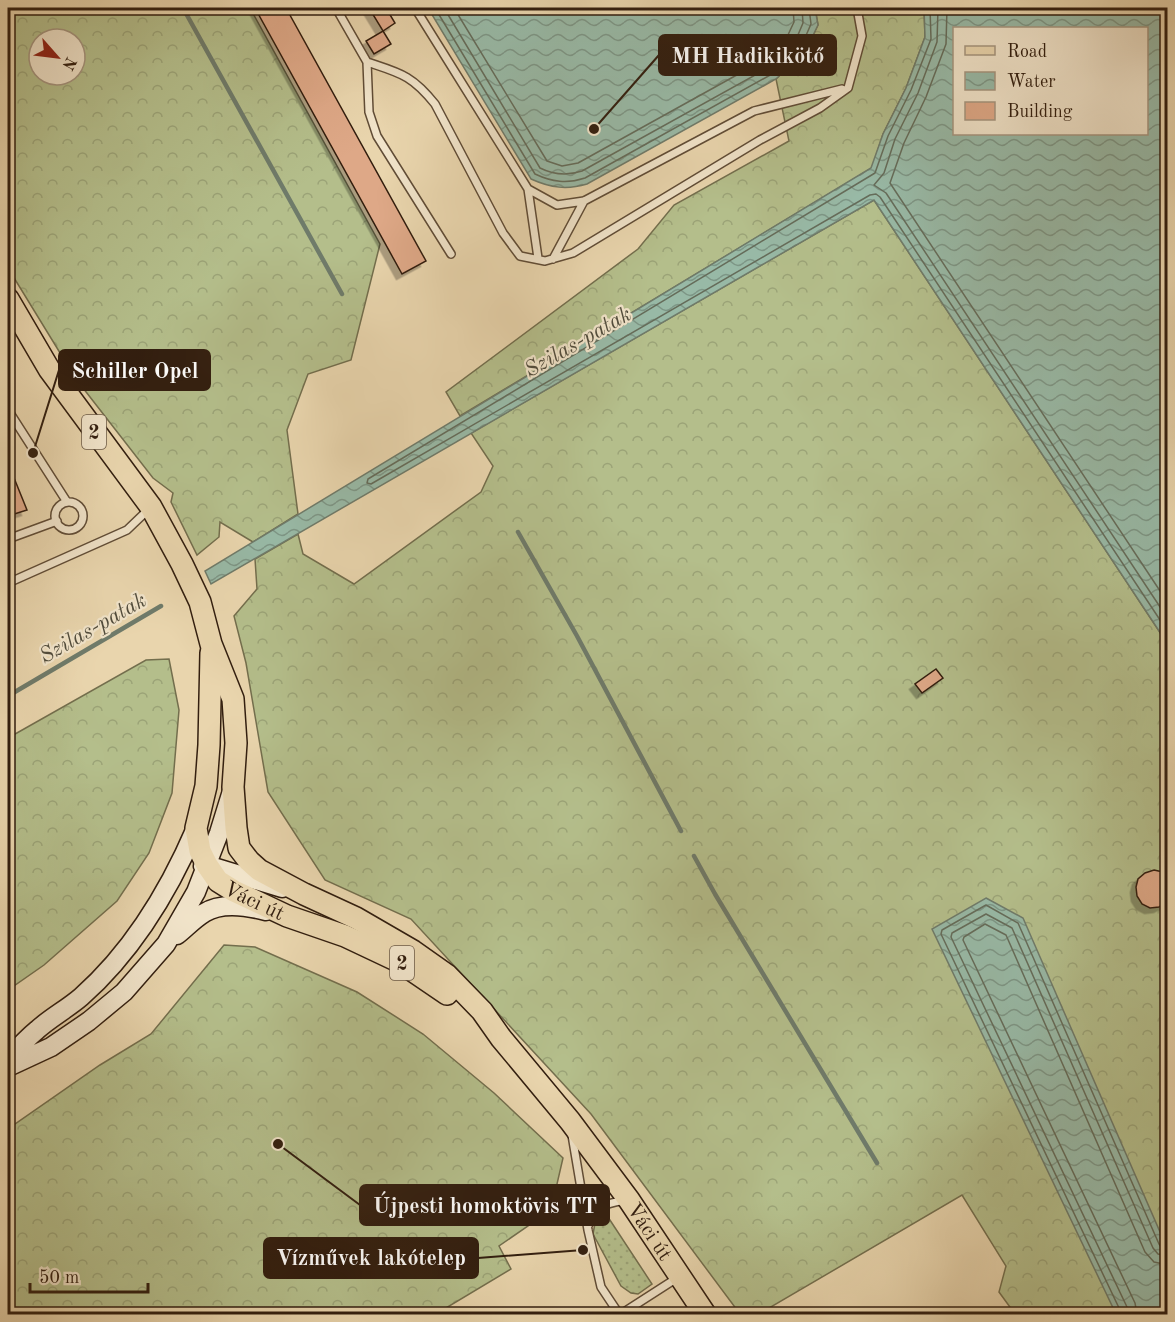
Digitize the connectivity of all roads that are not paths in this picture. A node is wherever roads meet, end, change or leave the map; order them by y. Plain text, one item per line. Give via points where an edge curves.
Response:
1 (336, 8) edge
2 (415, 8) edge
3 (857, 8) edge
4 (367, 62) junction
5 (848, 88) junction
6 (528, 189) junction
7 (584, 201) junction
8 (451, 254) dead end
9 (538, 258) junction
10 (553, 259) junction
11 (8, 299) edge
12 (8, 410) edge
13 (67, 502) junction
14 (151, 507) junction
15 (57, 521) junction
16 (8, 539) edge
17 (8, 584) edge
18 (211, 644) junction
19 (233, 787) junction
20 (196, 828) junction
21 (207, 865) junction
22 (172, 879) junction
23 (304, 894) junction
24 (287, 916) junction
25 (166, 944) junction
26 (501, 1038) junction
27 (8, 1059) edge
28 (8, 1067) edge
29 (570, 1121) junction
30 (629, 1200) junction
31 (588, 1230) junction
32 (680, 1276) junction
33 (620, 1314) edge
34 (705, 1314) edge

1 - 4 lane
2 - 6 lane
3 - 5 lane via 862,36
4 - 8 lane via 369,112 377,136
4 - 9 lane via 405,74 422,87 435,104 503,233 520,256
5 - 7 lane via 754,111
5 - 10 lane via 573,253
6 - 7 lane via 557,204
6 - 9 lane
7 - 10 lane
9 - 10 lane
11 - 14 main road, Váci út / 2 via 49,369
12 - 13 lane
13 - 15 lane via 57,509
13 - 15 lane via 80,506 83,520 72,529 63,528
14 - 17 lane via 127,530
14 - 18 main road, Váci út / 2 via 200,602
15 - 16 lane
18 - 19 main road, Váci út / 2 via 233,699
18 - 20 main road, Váci út / 2 via 206,786
19 - 21 main road
19 - 23 main road, Váci út / 2 via 239,848 259,870
20 - 21 main road, Váci út / 2
20 - 22 main road
21 - 22 main road
21 - 23 main road
21 - 24 main road, Váci út / 2 via 218,881
21 - 25 main road
22 - 27 main road via 144,926 113,964 80,998 37,1029
23 - 26 main road, Váci út / 2 via 356,918 447,975 482,1011
24 - 25 main road via 247,906 213,909
24 - 26 main road, Váci út / 2 via 345,936 400,962 439,987
25 - 28 main road via 124,992 89,1020 51,1047
26 - 29 main road, Váci út / 2
29 - 30 main road, Váci út / 2
29 - 31 lane
30 - 31 lane via 597,1209 590,1217
30 - 32 main road, Váci út / 2
31 - 33 lane via 601,1287
32 - 33 lane
32 - 34 main road, Váci út / 2

